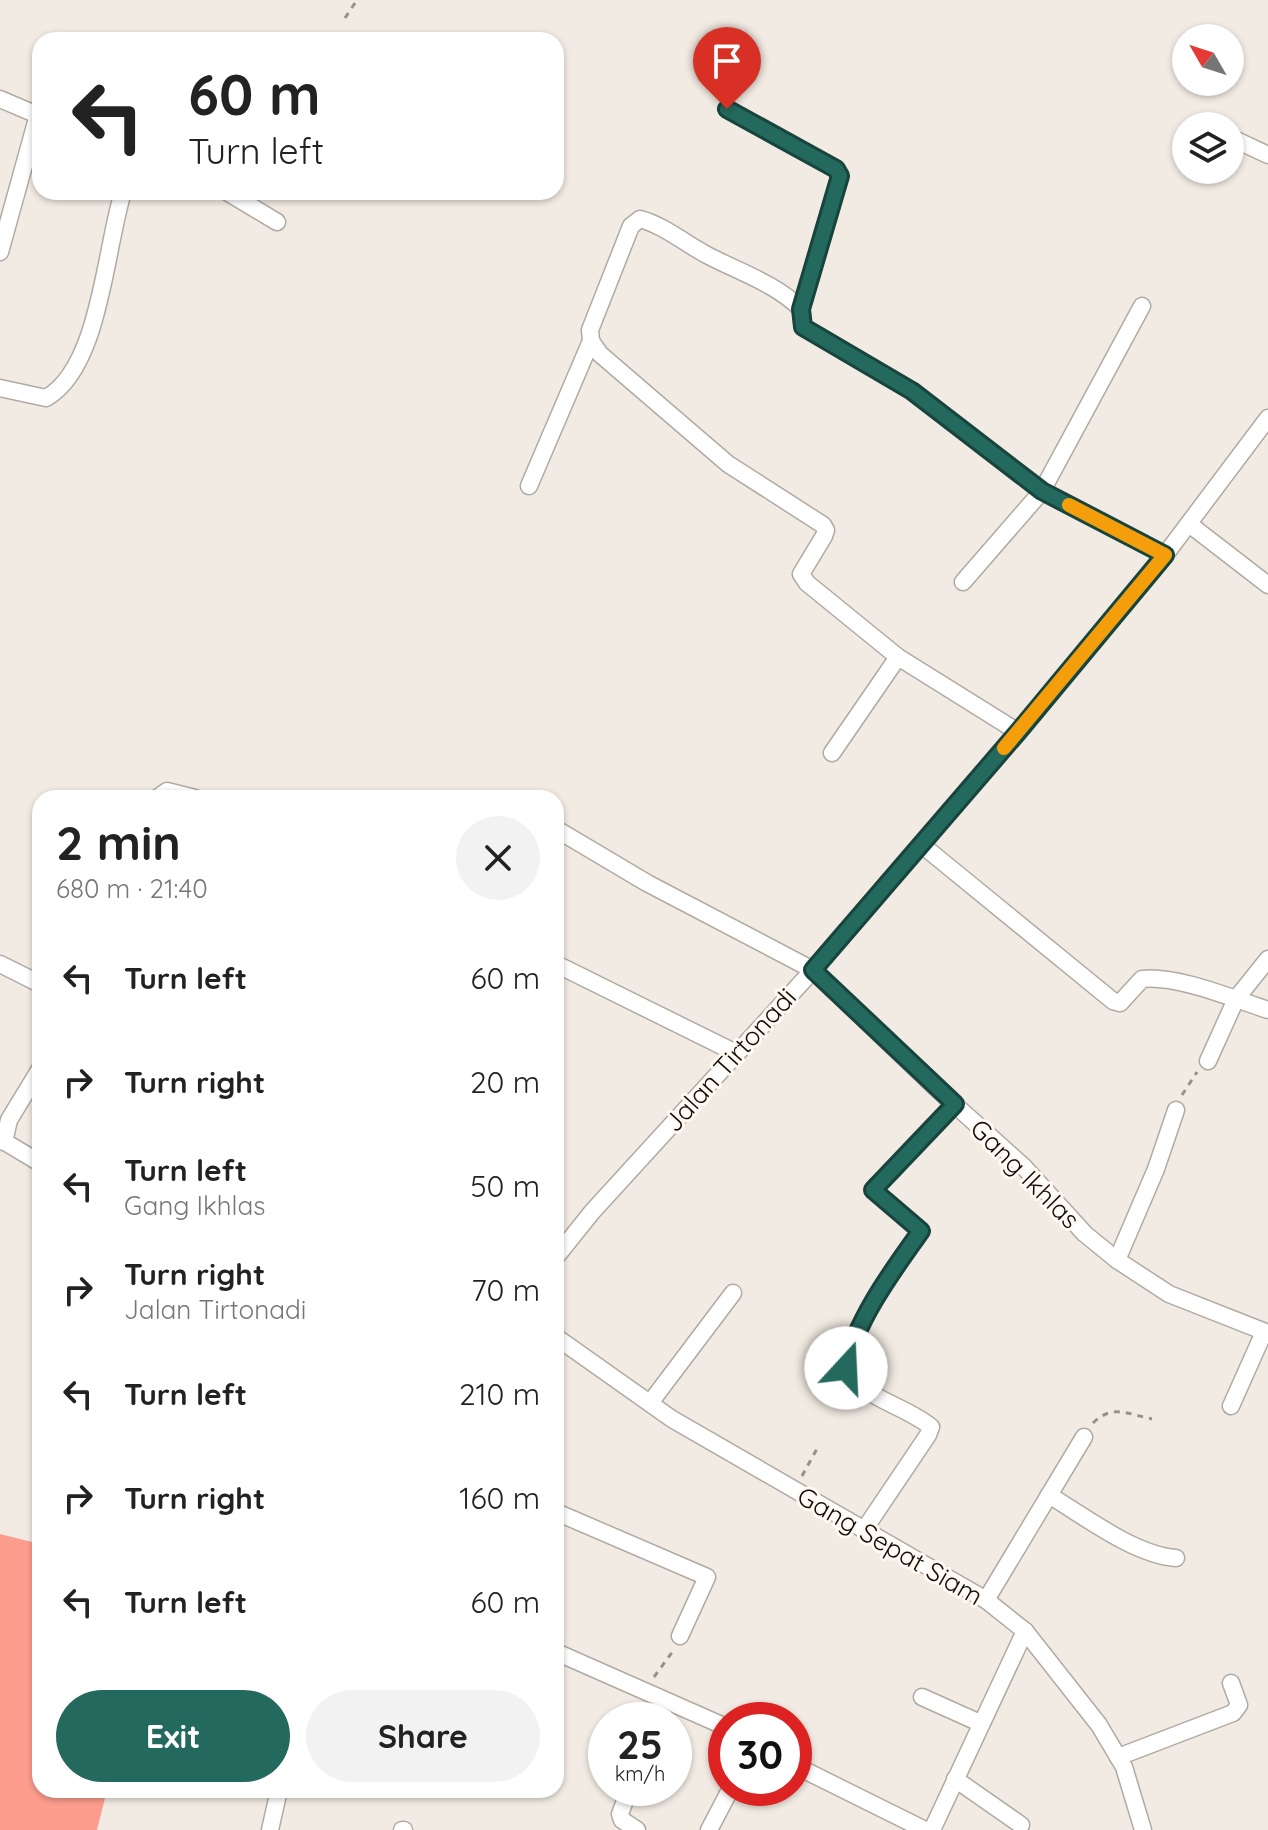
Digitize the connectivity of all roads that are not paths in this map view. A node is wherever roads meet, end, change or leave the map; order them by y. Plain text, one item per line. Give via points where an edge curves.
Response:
1 (0, 99) edge
2 (727, 109) dead end
3 (32, 113) edge
4 (32, 140) edge
5 (1244, 144) edge
6 (1268, 155) edge
7 (120, 200) edge
8 (240, 200) edge
9 (277, 222) dead end
10 (0, 252) edge
11 (1142, 306) dead end
12 (801, 309) junction
13 (591, 341) junction
14 (0, 388) edge
15 (1268, 418) edge
16 (529, 486) dead end
17 (1042, 491) junction
18 (1189, 524) junction
19 (1165, 555) junction
20 (963, 582) dead end
21 (1268, 585) edge
22 (898, 657) junction
23 (1018, 732) junction
24 (832, 753) dead end
25 (564, 834) edge
26 (922, 845) junction
27 (1268, 959) edge
28 (0, 964) edge
29 (564, 968) edge
30 (813, 970) junction
31 (32, 980) edge
32 (1236, 999) junction
33 (1268, 1010) edge
34 (736, 1053) junction
35 (1208, 1061) road end
36 (32, 1082) edge
37 (955, 1104) junction
38 (1176, 1110) road end
39 (2, 1140) edge
40 (32, 1158) edge
41 (564, 1247) edge
42 (1117, 1260) junction
43 (733, 1293) dead end
44 (1266, 1333) edge
45 (564, 1343) edge
46 (650, 1403) junction
47 (1231, 1406) dead end
48 (1084, 1437) road end
49 (1049, 1495) junction
50 (564, 1515) edge
51 (864, 1530) junction
52 (1176, 1558) dead end
53 (986, 1600) junction
54 (1025, 1631) junction
55 (680, 1636) road end
56 (564, 1656) edge
57 (1231, 1683) dead end
58 (922, 1697) dead end
59 (708, 1719) edge
60 (980, 1723) junction
61 (1118, 1757) junction
62 (812, 1774) edge
63 (955, 1779) junction
64 (277, 1798) edge
65 (623, 1806) edge
66 (722, 1806) edge
67 (1021, 1825) dead end
68 (270, 1830) edge
69 (637, 1830) edge
70 (709, 1830) edge
71 (925, 1830) edge
72 (932, 1830) edge
73 (1143, 1830) edge

1 - 3 street
2 - 12 street via 840,176
4 - 10 street
5 - 6 street
7 - 14 street via 91,333 60,391 46,398
8 - 9 street
11 - 17 street
12 - 13 street via 774,287 640,219 631,226 590,330
12 - 17 street via 803,327 813,335 912,391
13 - 16 street
13 - 22 street via 728,464 823,525 824,536 803,579
15 - 18 street, Jalan Tirtonadi
17 - 19 street
17 - 20 street
18 - 19 street, Jalan Tirtonadi
18 - 21 street
19 - 23 street, Jalan Tirtonadi
22 - 23 street
22 - 24 street
23 - 26 street, Jalan Tirtonadi
25 - 30 street, Gang Ikhlas
26 - 30 street, Jalan Tirtonadi
26 - 32 street via 1113,1001 1120,1003 1142,979 1153,978
27 - 32 street
28 - 31 street
29 - 34 street
30 - 34 street, Jalan Tirtonadi
30 - 37 street, Gang Ikhlas
32 - 33 street
32 - 35 street
34 - 41 street, Jalan Tirtonadi
36 - 39 street
37 - 42 street, Gang Ikhlas
37 - 51 street via 873,1190 921,1231 860,1328 846,1368 857,1383 931,1427
38 - 42 street
39 - 40 street
42 - 44 street, Gang Ikhlas via 1169,1294
43 - 46 street
44 - 47 street
45 - 46 street, Gang Sepat Siam
46 - 51 street, Gang Sepat Siam
48 - 49 street
49 - 52 street via 1160,1557
49 - 53 street
50 - 55 street via 707,1577
51 - 53 street, Gang Sepat Siam
53 - 54 street, Gang Sepat Siam
54 - 60 street
54 - 61 street, Gang Sepat Siam
56 - 59 street
57 - 61 street via 1239,1705 1233,1713
58 - 60 street
60 - 63 street
61 - 73 street, Gang Sepat Siam
62 - 71 street
63 - 67 street
63 - 72 street
64 - 68 street
65 - 69 street via 622,1820
66 - 70 street

